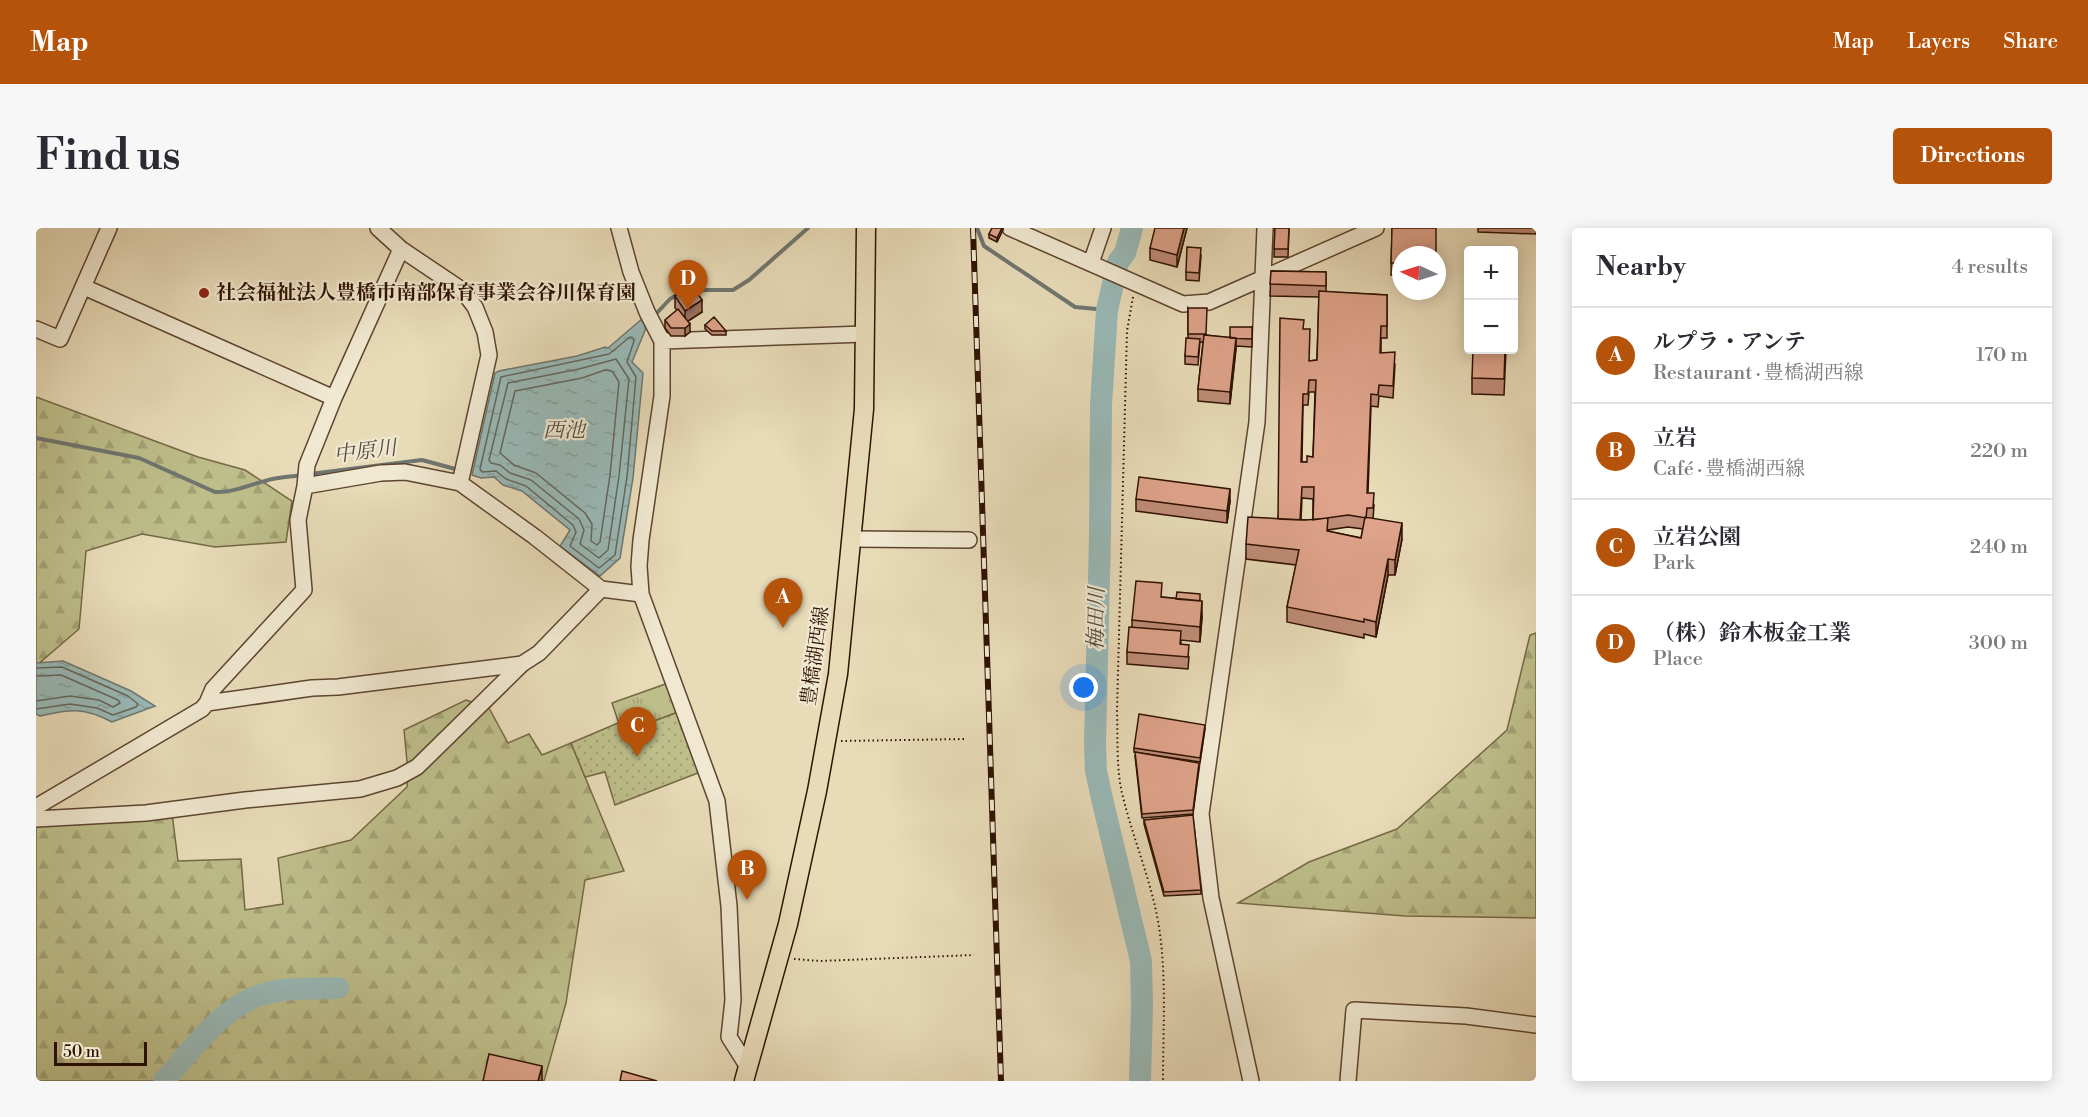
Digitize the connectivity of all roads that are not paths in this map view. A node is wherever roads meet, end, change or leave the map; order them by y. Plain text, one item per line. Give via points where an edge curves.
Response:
1 (108, 228) edge
2 (378, 228) edge
3 (619, 228) edge
4 (866, 228) edge
5 (1010, 228) edge
6 (1103, 228) edge
7 (1265, 228) edge
8 (1376, 228) edge
9 (401, 249) junction
10 (1094, 264) junction
11 (1264, 279) junction
12 (84, 287) junction
13 (36, 329) edge
14 (864, 334) junction
15 (662, 341) junction
16 (334, 398) junction
17 (462, 476) junction
18 (306, 477) junction
19 (853, 539) junction
20 (969, 540) dead end
21 (601, 589) junction
22 (641, 594) junction
23 (522, 664) junction
24 (207, 704) junction
25 (36, 807) edge
26 (36, 819) edge
27 (1536, 1025) edge
28 (746, 1074) edge
29 (1251, 1081) edge
30 (1348, 1081) edge

1 - 12 street
2 - 9 street
3 - 15 street via 631,272
4 - 14 main road, 豊橋湖西線
5 - 10 street
6 - 10 street
7 - 11 street
8 - 11 street
9 - 16 street
9 - 17 street via 462,290 475,307 485,332 489,354
10 - 11 street via 1183,304 1209,302
11 - 29 street via 1257,422 1201,814 1211,898
12 - 13 street via 60,339
12 - 16 street
14 - 15 street
14 - 19 main road, 豊橋湖西線 via 864,410
15 - 22 street via 662,396 639,566
16 - 18 street
17 - 18 street via 405,472
17 - 21 street
18 - 24 street via 298,520 304,590 213,689
19 - 20 street
19 - 28 main road, 豊橋湖西線 via 838,674 826,741 788,924
21 - 22 street
21 - 23 street via 539,653
22 - 28 street via 717,801 729,906 733,1000 729,1037
23 - 24 street
23 - 26 street via 417,767 397,778 360,789 146,813
24 - 25 street
27 - 30 street via 1466,1016 1354,1010

